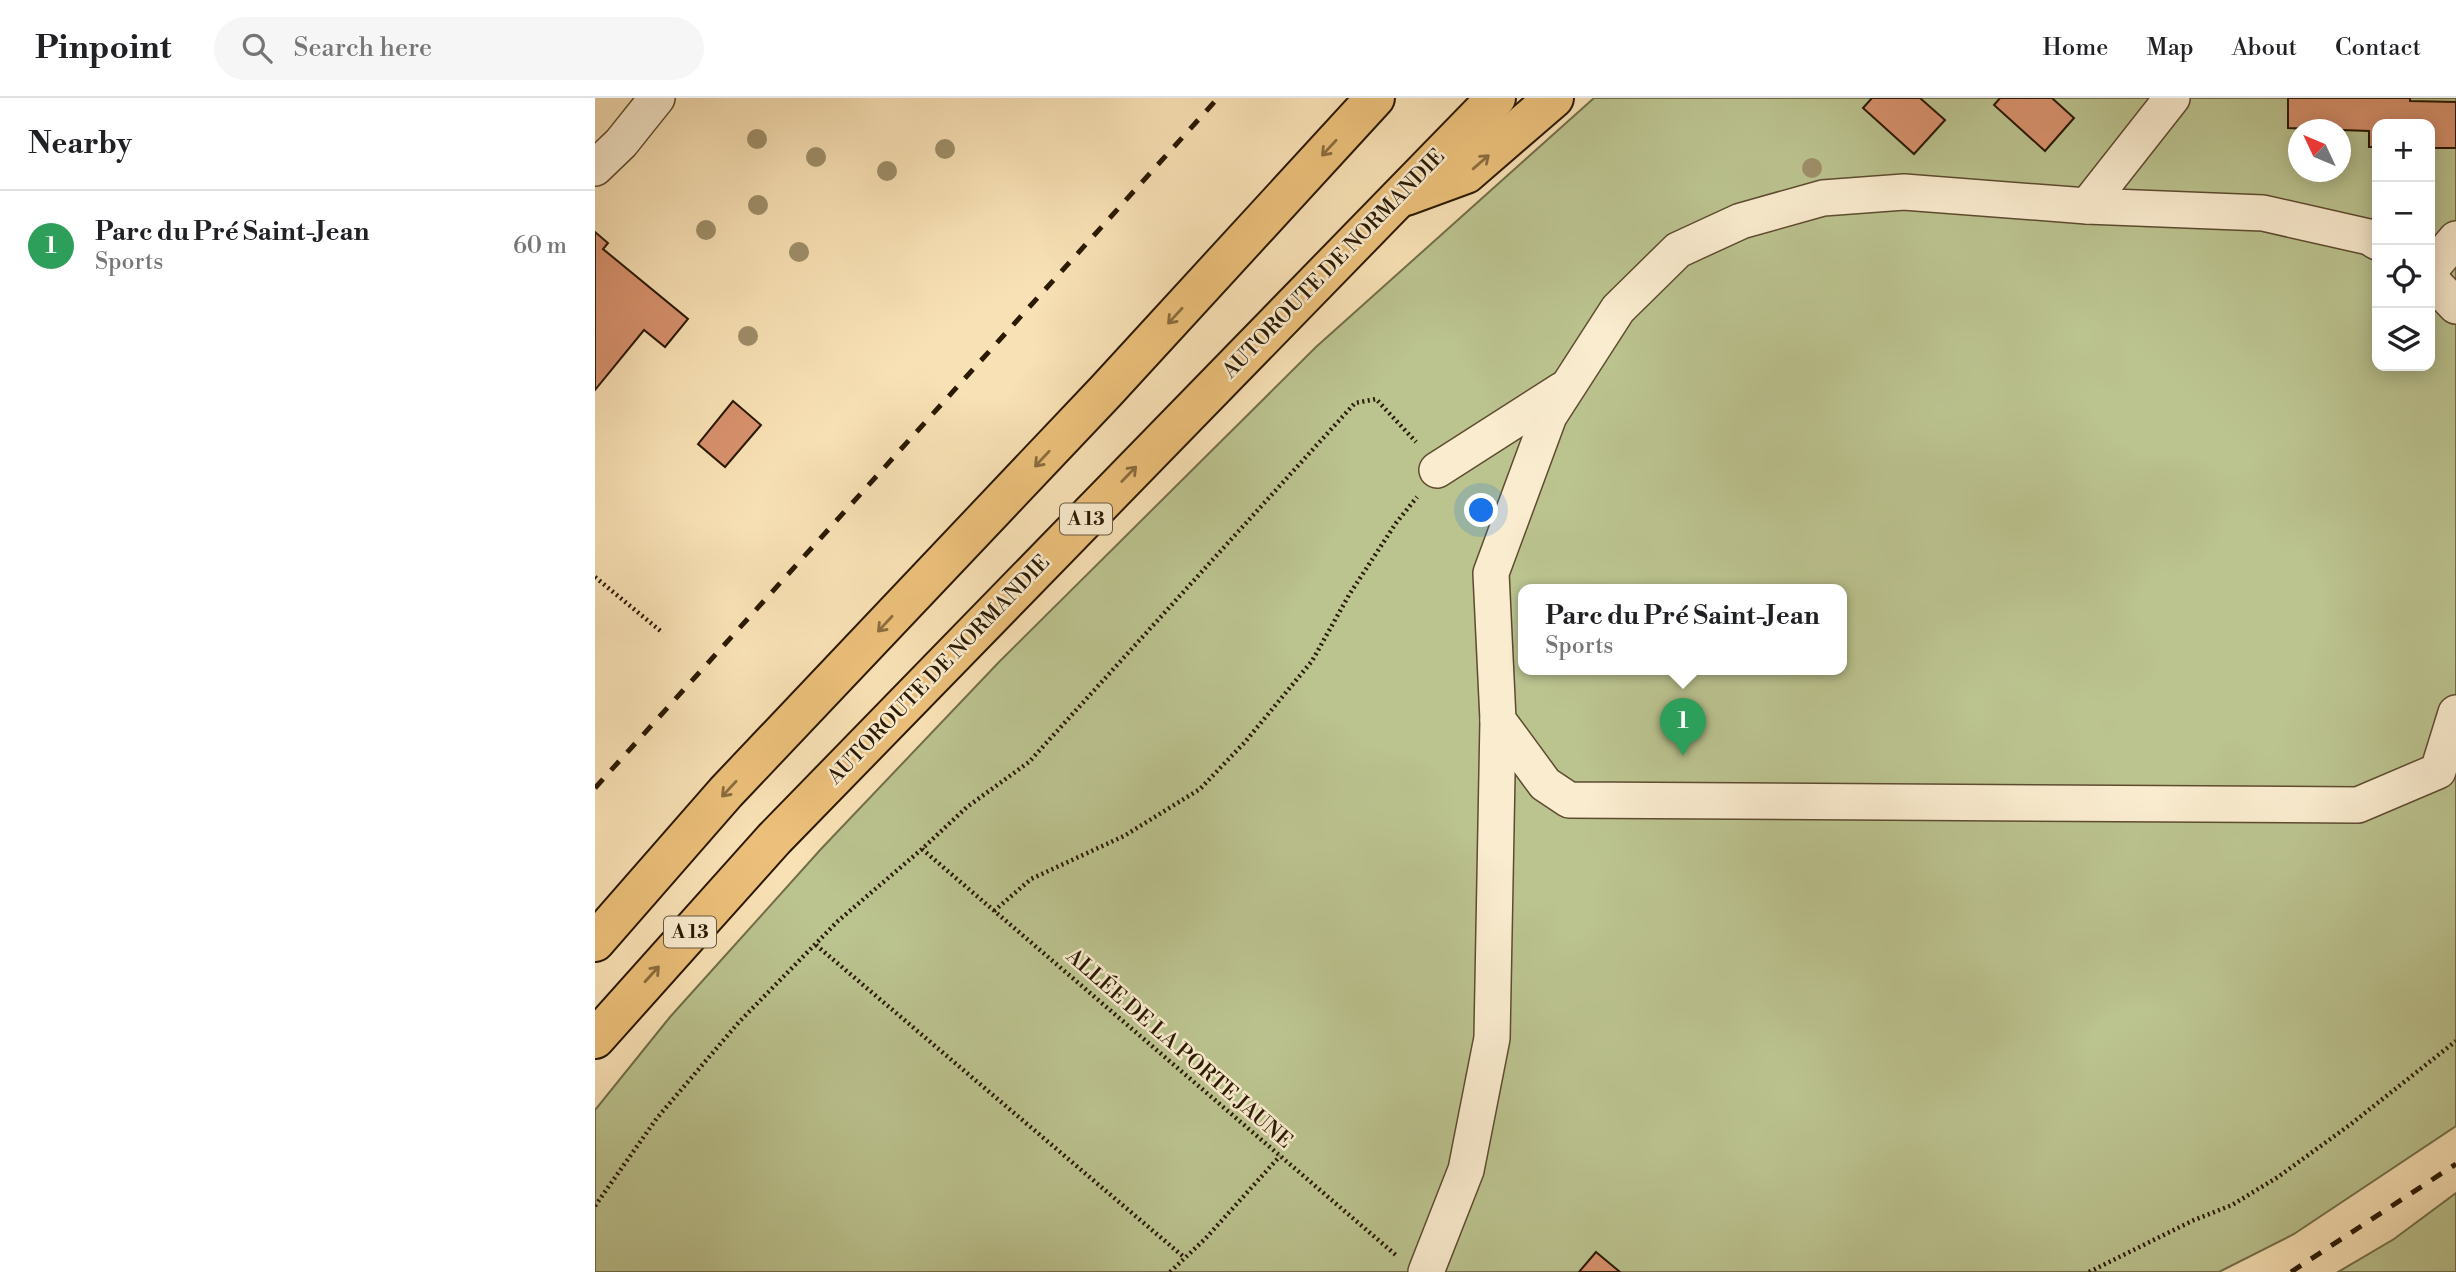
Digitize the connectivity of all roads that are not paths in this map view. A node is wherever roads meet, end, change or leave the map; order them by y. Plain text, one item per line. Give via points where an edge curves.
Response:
1 (657, 98) edge
2 (1375, 98) edge
3 (1496, 98) edge
4 (1554, 98) edge
5 (2172, 98) edge
6 (595, 168) edge
7 (1397, 199) junction
8 (2087, 206) junction
9 (2372, 239) edge
10 (2456, 239) edge
11 (2435, 264) edge
12 (2435, 284) edge
13 (2456, 306) edge
14 (1568, 387) junction
15 (1437, 470) road end
16 (2456, 713) edge
17 (1498, 720) junction
18 (595, 942) edge
19 (595, 1039) edge
20 (1416, 1268) edge

1 - 6 lane
2 -> 18 highway via 1106,391 726,792
3 - 7 highway, AUTOROUTE DE NORMANDIE / A 13
7 -> 4 highway via 1466,174
5 - 8 lane
19 -> 7 highway, AUTOROUTE DE NORMANDIE / A 13 via 774,839
8 - 9 lane via 2263,213
8 - 14 lane via 1904,192 1823,198 1741,221 1678,250 1618,309
10 - 11 lane
12 - 13 lane
14 - 15 lane
14 - 17 lane via 1549,416 1491,572
16 - 17 lane via 2438,771 2358,805 1569,800 1545,784
17 - 20 lane via 1492,1038 1466,1170

